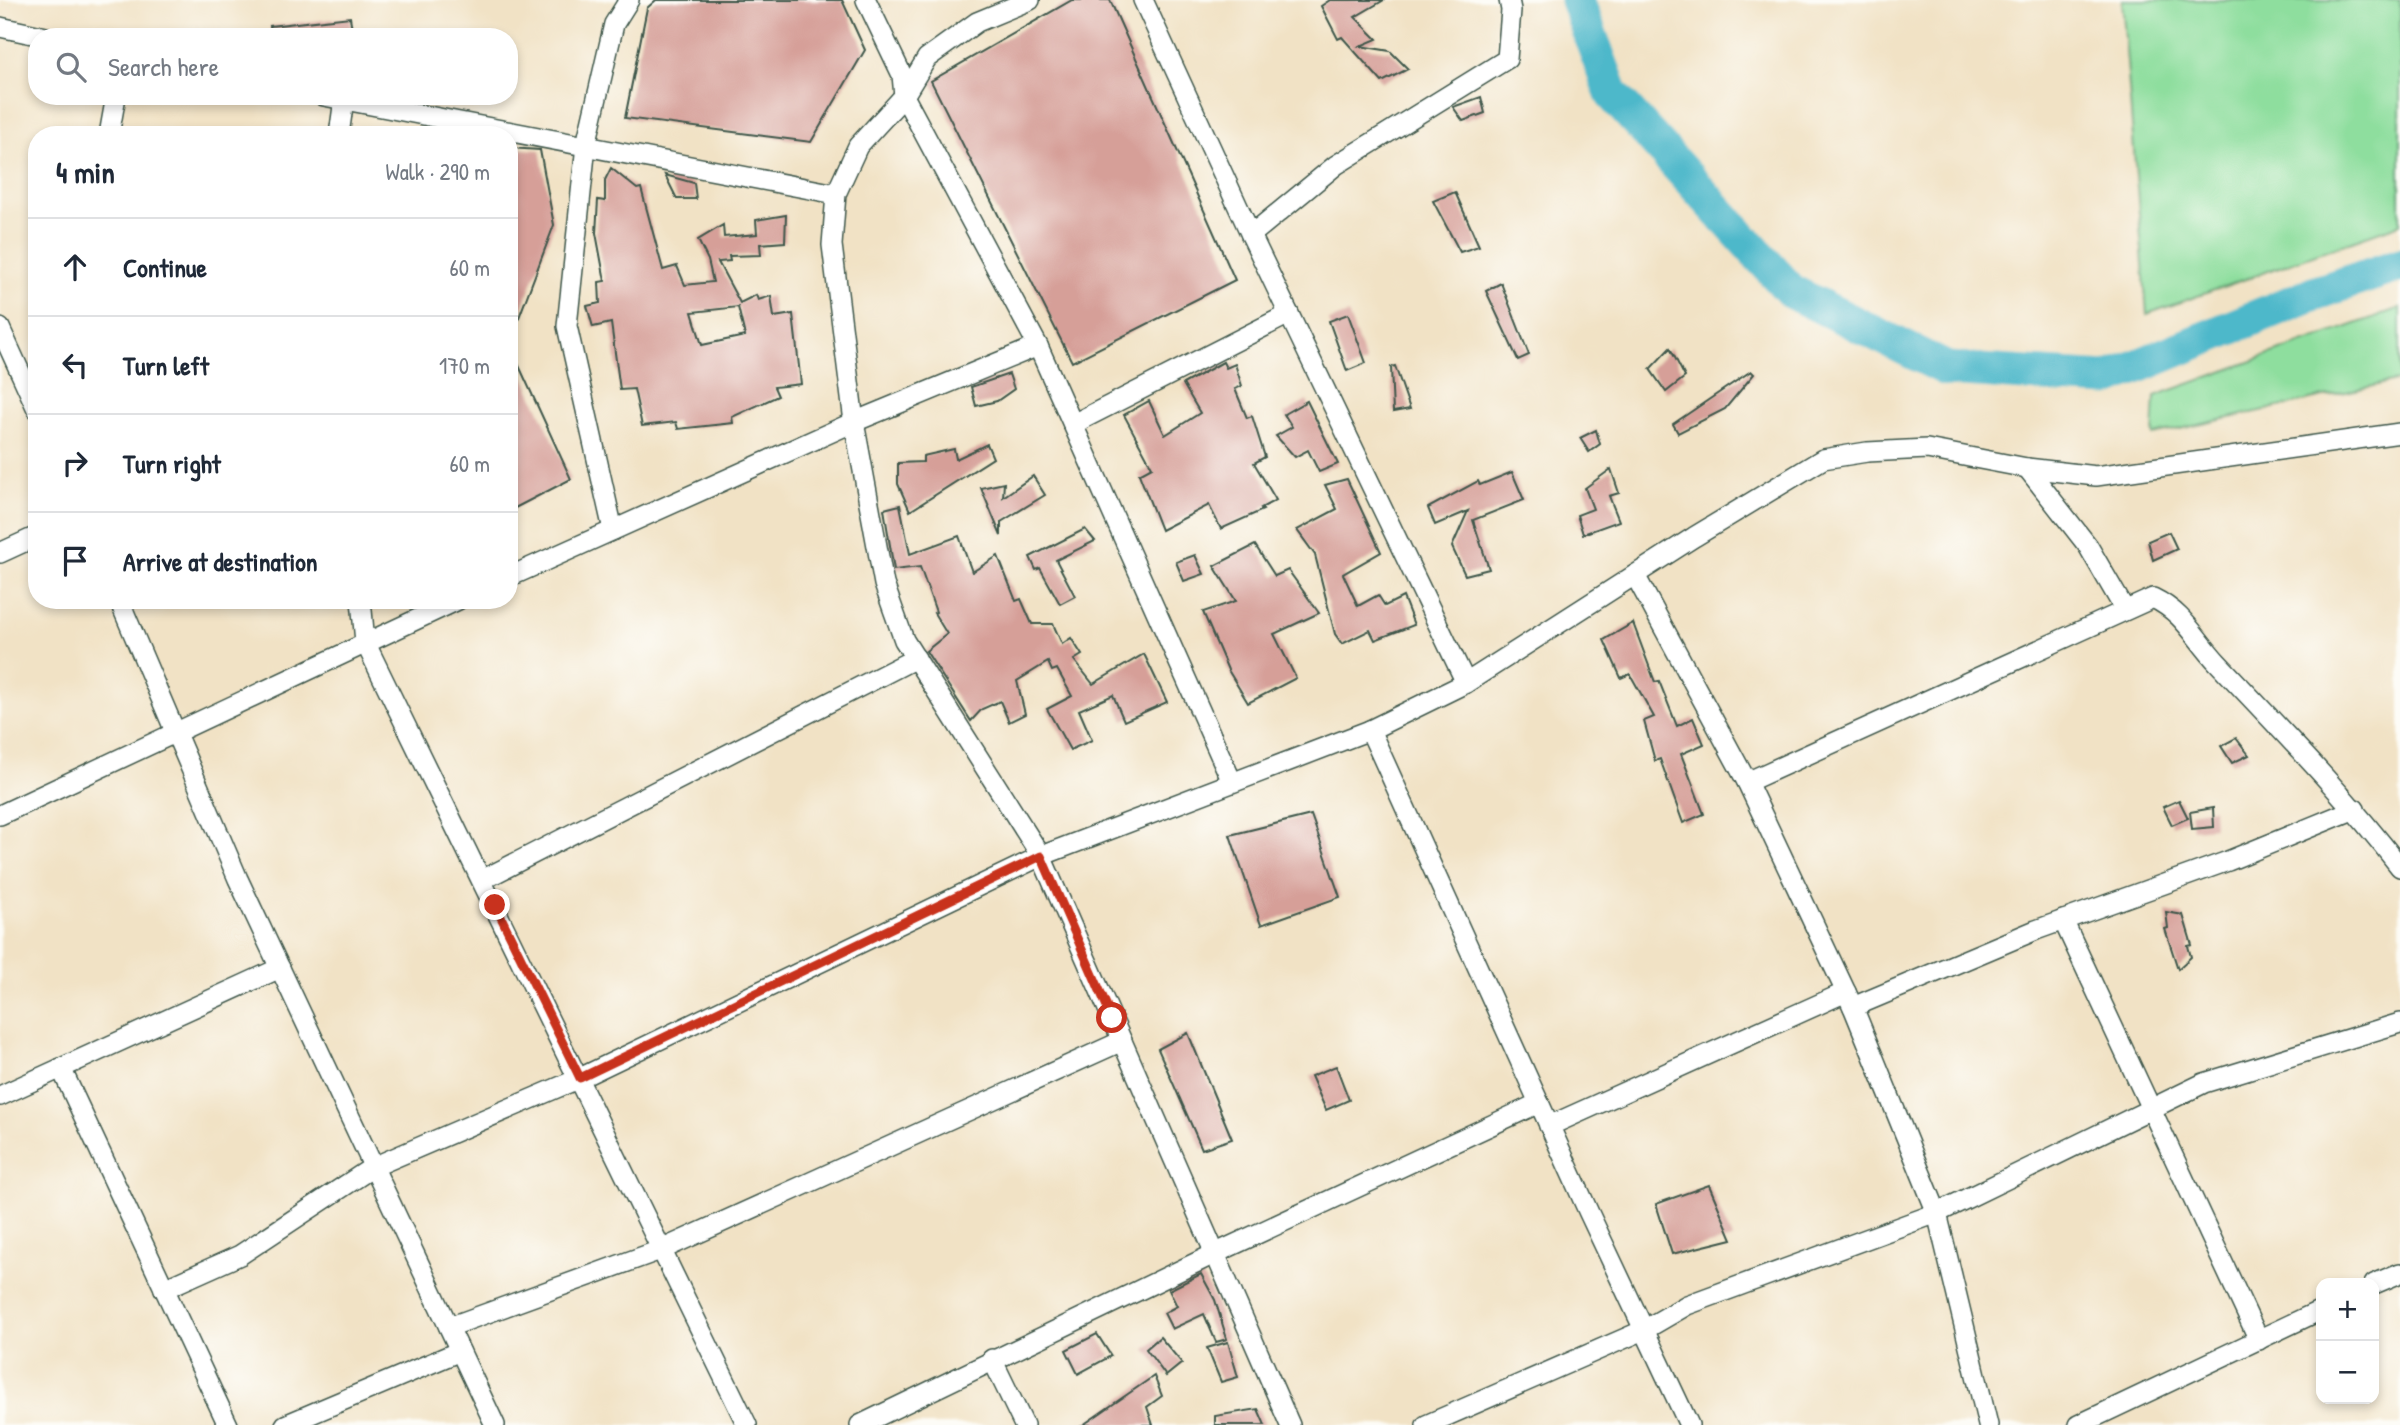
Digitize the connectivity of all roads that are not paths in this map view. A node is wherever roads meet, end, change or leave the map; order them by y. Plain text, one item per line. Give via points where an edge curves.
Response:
1 (629, 0) edge
2 (866, 0) edge
3 (1030, 0) edge
4 (1143, 0) edge
5 (1509, 0) edge
6 (0, 27) edge
7 (28, 33) edge
8 (904, 96) junction
9 (114, 105) edge
10 (343, 105) edge
11 (376, 105) edge
12 (111, 126) edge
13 (340, 126) edge
14 (486, 126) edge
15 (518, 132) edge
16 (586, 145) junction
17 (836, 194) junction
18 (1251, 235) junction
19 (1289, 314) junction
20 (0, 328) edge
21 (1038, 346) junction
22 (6, 357) edge
23 (28, 394) edge
24 (854, 422) junction
25 (1073, 424) junction
26 (2400, 433) edge
27 (2028, 468) junction
28 (613, 530) junction
29 (28, 540) edge
30 (0, 553) edge
31 (518, 573) edge
32 (1635, 575) junction
33 (123, 609) edge
34 (362, 609) edge
35 (438, 609) edge
36 (2125, 610) junction
37 (365, 642) junction
38 (916, 658) junction
39 (1466, 683) junction
40 (1370, 730) junction
41 (173, 733) junction
42 (1232, 782) junction
43 (1747, 782) junction
44 (2355, 809) junction
45 (0, 815) edge
46 (1041, 856) junction
47 (2400, 867) edge
48 (482, 880) junction
49 (2063, 920) junction
50 (280, 968) junction
51 (1850, 999) junction
52 (2400, 1023) edge
53 (1122, 1041) junction
54 (61, 1069) junction
55 (580, 1078) junction
56 (0, 1096) edge
57 (1539, 1103) junction
58 (2148, 1108) junction
59 (1549, 1126) junction
60 (373, 1167) junction
61 (1937, 1213) junction
62 (663, 1249) junction
63 (1214, 1254) junction
64 (2400, 1273) edge
65 (2379, 1282) edge
66 (164, 1289) junction
67 (2316, 1312) edge
68 (449, 1327) junction
69 (1644, 1330) junction
70 (2259, 1340) junction
71 (460, 1351) junction
72 (992, 1359) junction
73 (228, 1425) edge
74 (285, 1425) edge
75 (495, 1425) edge
76 (747, 1425) edge
77 (860, 1425) edge
78 (1024, 1425) edge
79 (1290, 1425) edge
80 (1426, 1425) edge
81 (1689, 1425) edge
82 (1988, 1425) edge
83 (2078, 1425) edge

1 - 16 street via 614,24
2 - 8 street via 902,75
3 - 8 street via 977,22 927,58
4 - 18 street
5 - 18 street via 1507,59 1336,166
6 - 7 street
8 - 17 street via 858,146
8 - 21 street
9 - 12 street
10 - 13 street
11 - 14 street
15 - 16 street
16 - 17 street
16 - 28 street via 567,326
17 - 24 street via 832,245
18 - 19 street
19 - 25 street
19 - 39 street
20 - 22 street
21 - 24 street
21 - 25 street
22 - 23 street
24 - 28 street
24 - 38 street via 884,584 904,640
25 - 42 street
26 - 27 street via 2095,476
27 - 32 street via 1927,449 1823,459
27 - 36 street via 2088,546
28 - 31 street
29 - 30 street
32 - 39 street
32 - 43 street
33 - 41 street
34 - 37 street
35 - 37 street
36 - 43 street
36 - 44 street via 2153,598 2173,607 2213,658
37 - 41 street
37 - 48 street
38 - 46 street
38 - 48 street
39 - 40 street
40 - 42 street
40 - 57 street
41 - 45 street
41 - 50 street
42 - 46 street
43 - 51 street
44 - 47 street
44 - 49 street
46 - 53 street
46 - 55 street
48 - 55 street
49 - 51 street
49 - 58 street
50 - 54 street
50 - 60 street
51 - 59 street
51 - 61 street
52 - 58 street via 2204,1083
53 - 62 street
53 - 63 street
54 - 56 street
54 - 66 street
55 - 60 street
55 - 62 street
57 - 59 street
57 - 63 street
58 - 61 street
58 - 70 street
59 - 69 street
60 - 66 street via 240,1255
60 - 68 street
61 - 69 street via 1687,1305
61 - 82 street
62 - 68 street
62 - 76 street
63 - 72 street
63 - 79 street
64 - 65 street
66 - 73 street
67 - 70 street
68 - 71 street
69 - 80 street
69 - 81 street
70 - 83 street
71 - 74 street
71 - 75 street
72 - 77 street
72 - 78 street

